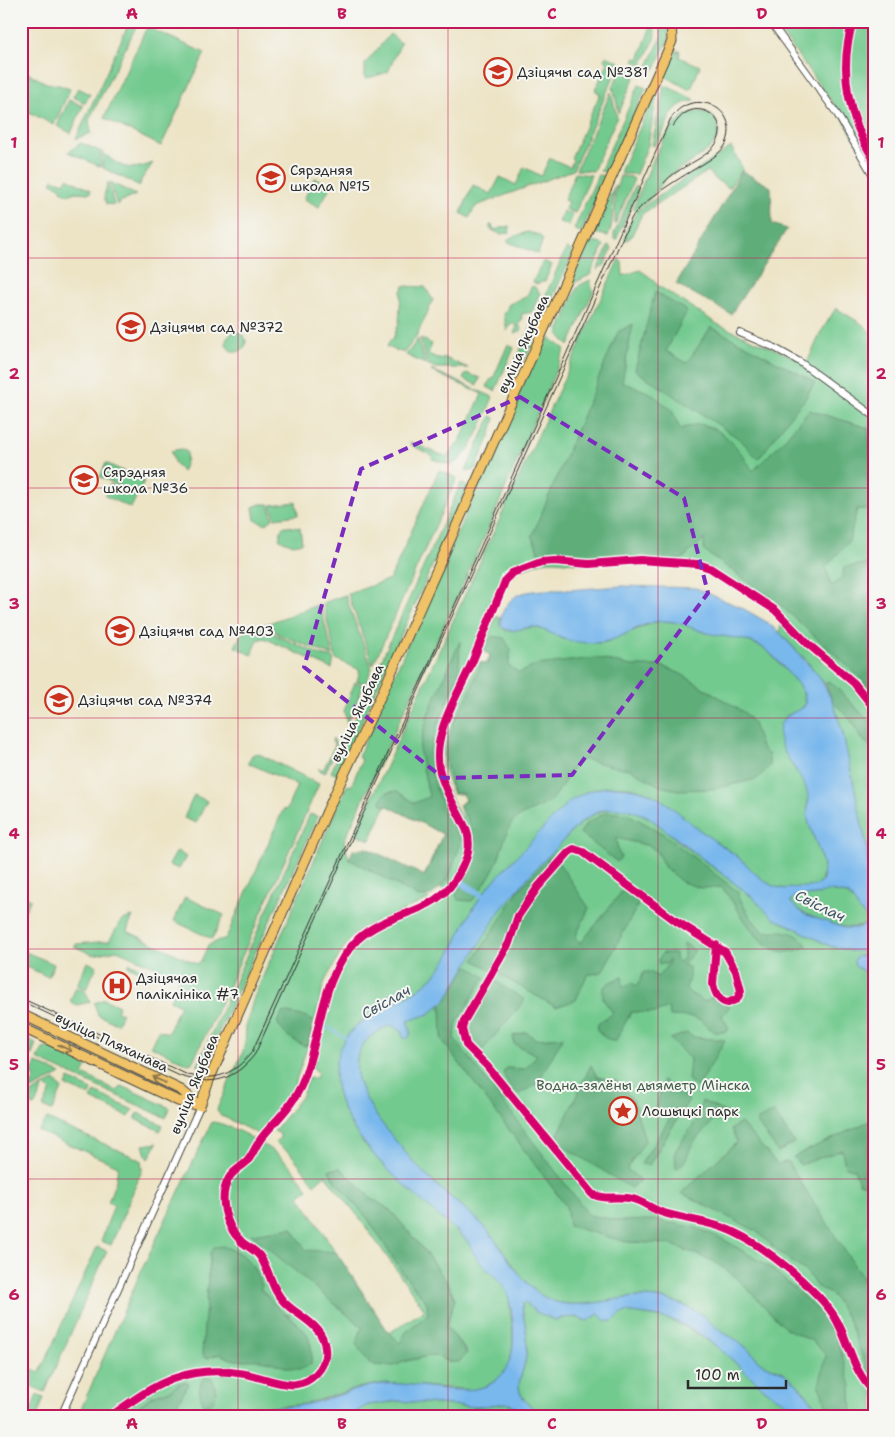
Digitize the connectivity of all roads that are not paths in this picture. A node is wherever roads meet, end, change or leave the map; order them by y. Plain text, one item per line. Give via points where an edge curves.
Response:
1 (671, 21) edge
2 (770, 21) edge
3 (874, 177) edge
4 (740, 333) dead end
5 (874, 416) edge
6 (21, 1014) edge
7 (21, 1027) edge
8 (200, 1106) junction
9 (61, 1416) edge

1 - 8 main road, вуліца Якубава via 669,48 337,789
2 - 3 street via 837,114
4 - 5 street via 800,362
8 -> 6 main road, вуліца Пляханава via 181,1090
7 -> 8 main road, вуліца Пляханава via 178,1101
8 - 9 street, вуліца Якубава

